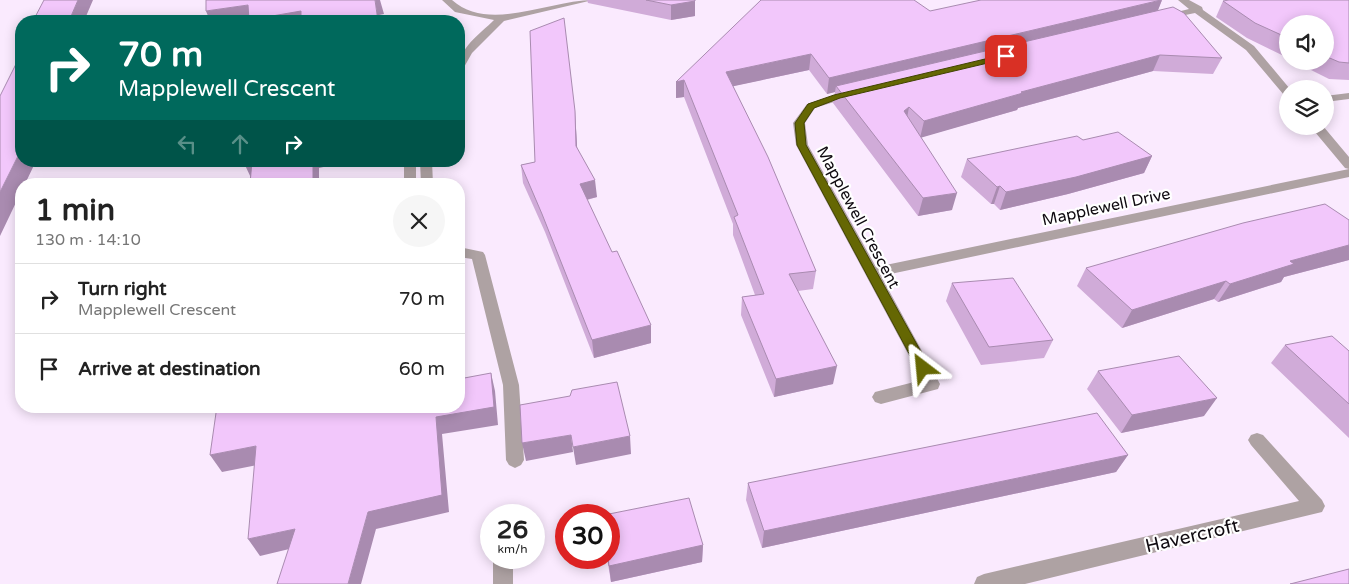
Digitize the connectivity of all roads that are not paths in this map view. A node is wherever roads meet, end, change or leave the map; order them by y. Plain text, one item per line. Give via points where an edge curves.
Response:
1 (447, 0) edge
2 (588, 0) edge
3 (1183, 0) edge
4 (1199, 10) junction
5 (501, 19) junction
6 (1151, 21) edge
7 (465, 56) edge
8 (1279, 82) edge
9 (863, 90) edge
10 (1349, 96) edge
11 (1334, 98) edge
12 (1324, 135) edge
13 (1349, 165) edge
14 (1349, 173) edge
15 (465, 253) edge
16 (870, 273) junction
17 (882, 396) dead end
18 (1257, 440) dead end
19 (515, 460) dead end
20 (503, 569) edge
21 (503, 584) edge
22 (984, 584) edge

1 - 5 street via 455,13
2 - 5 street
3 - 4 street
4 - 6 street
4 - 8 street via 1250,48
5 - 7 street
9 - 16 street, Mapplewell Crescent via 811,106 799,123 802,145
10 - 11 street
12 - 13 street
14 - 16 street, Mapplewell Drive
15 - 19 street via 478,255 511,384
16 - 17 street, Mapplewell Crescent via 932,384
18 - 22 street, Havercroft via 1315,506
20 - 21 street

